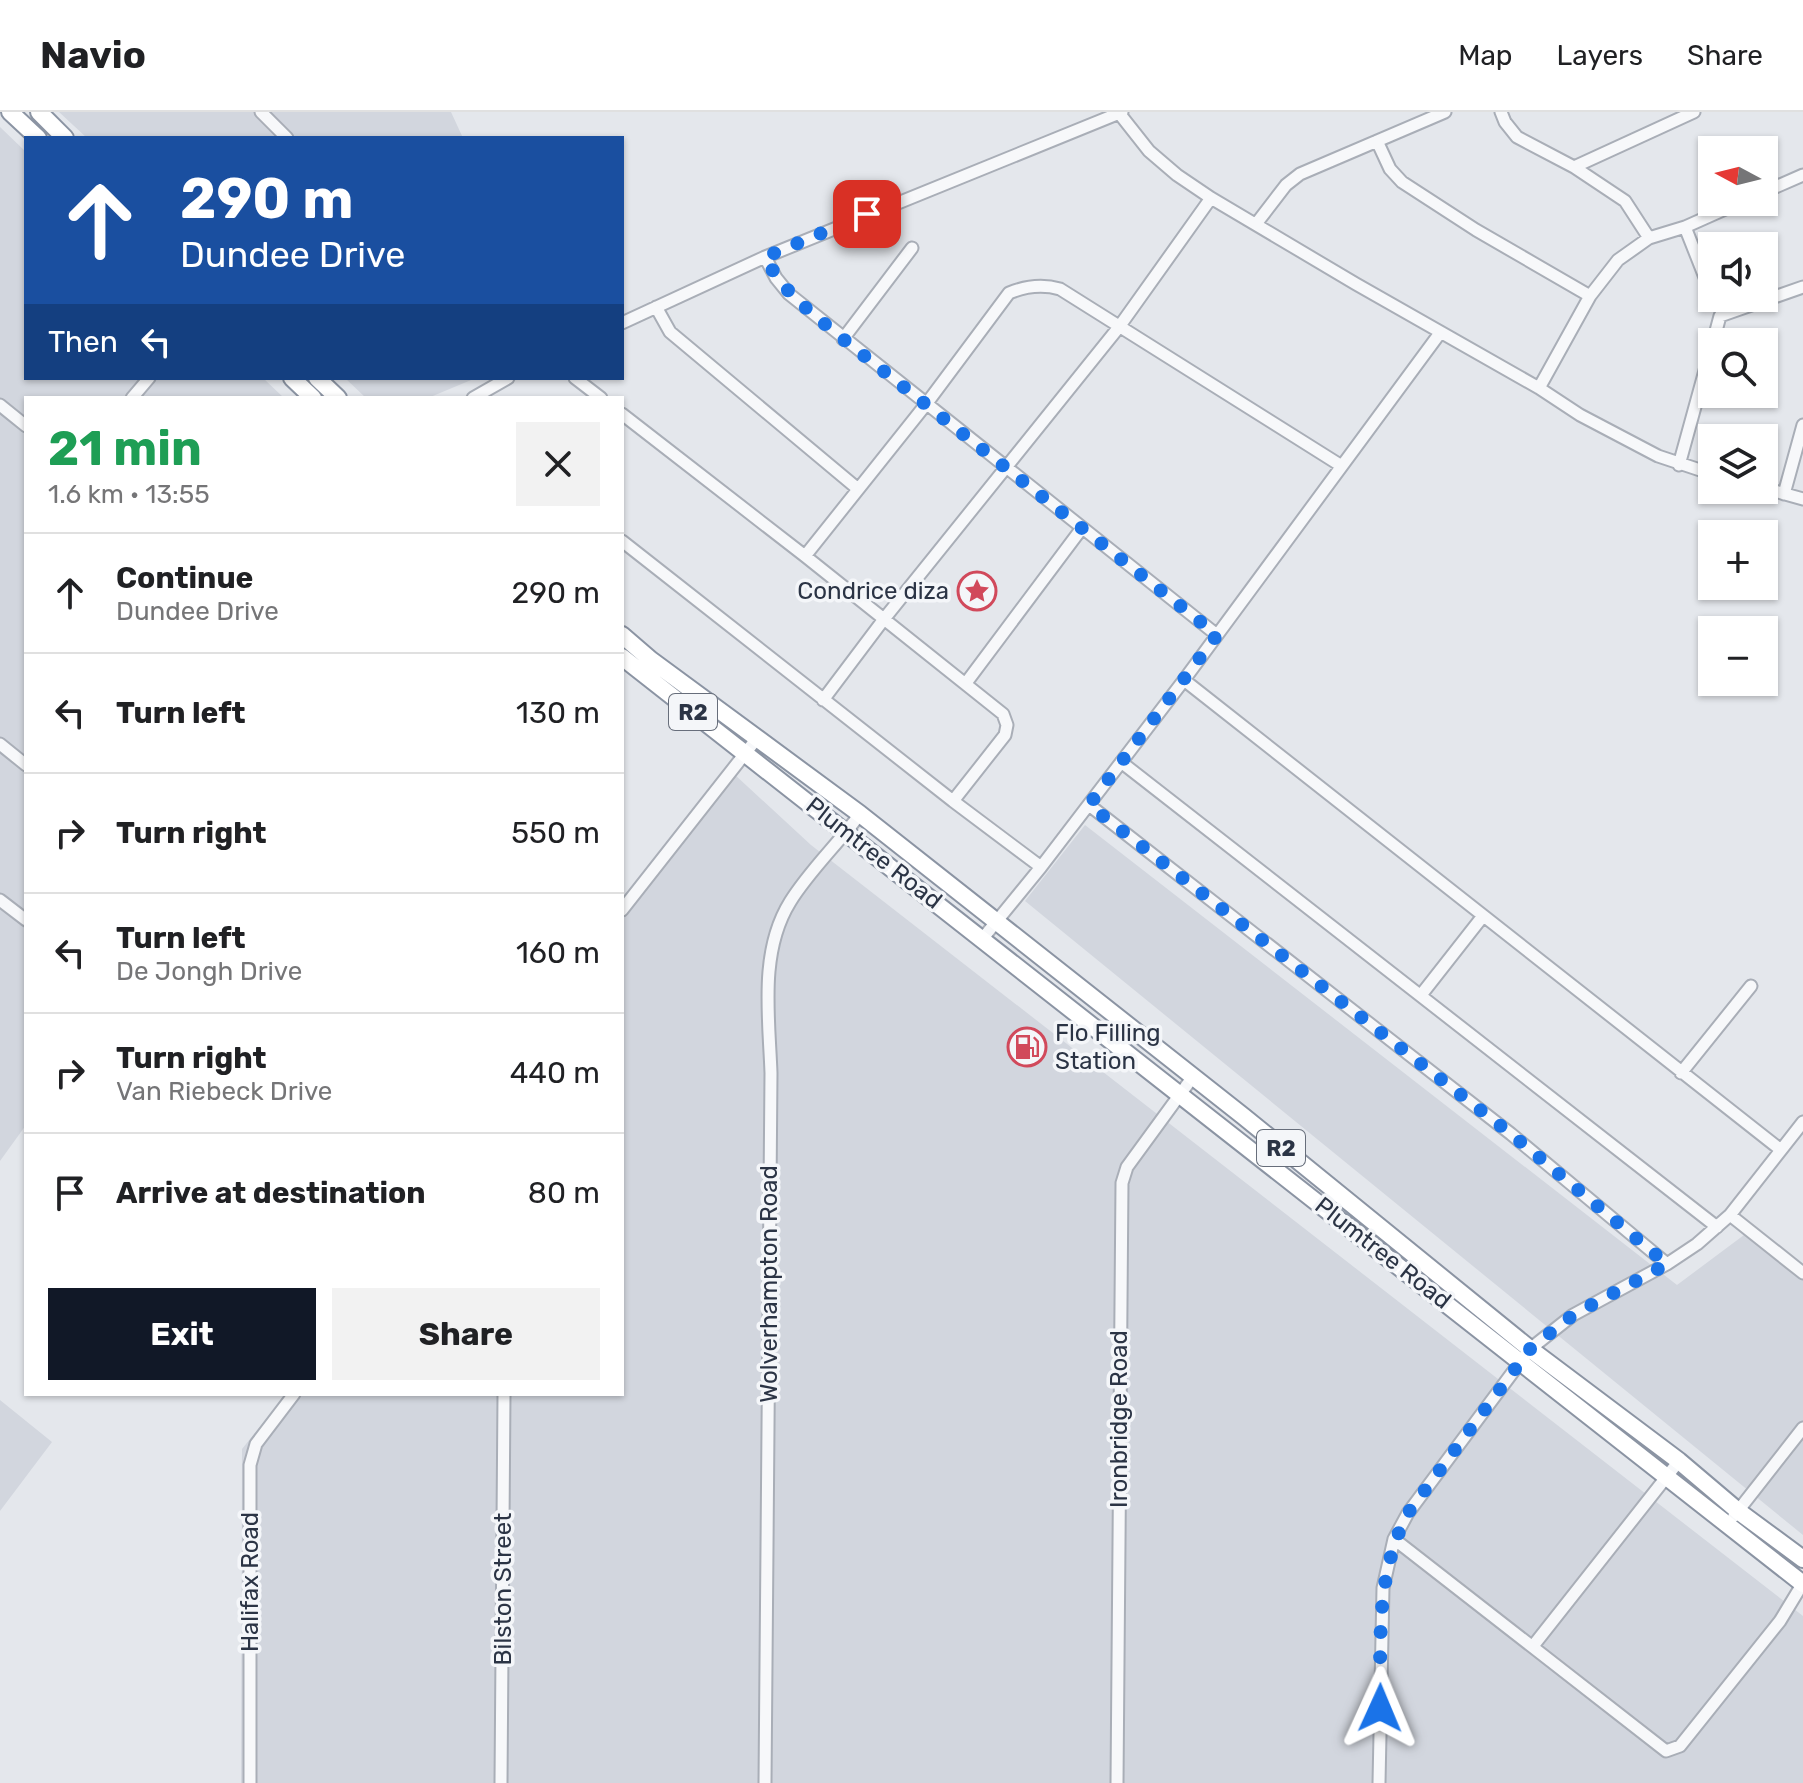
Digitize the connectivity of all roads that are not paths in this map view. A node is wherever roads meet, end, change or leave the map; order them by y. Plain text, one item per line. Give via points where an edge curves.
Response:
1 (0, 112) edge
2 (39, 112) edge
3 (261, 112) edge
4 (1120, 112) edge
5 (1445, 112) edge
6 (1501, 112) edge
7 (1694, 112) edge
8 (14, 115) edge
9 (36, 136) edge
10 (63, 136) edge
11 (285, 136) edge
12 (1377, 141) junction
13 (1574, 167) junction
14 (1803, 175) edge
15 (1778, 186) edge
16 (1211, 198) junction
17 (1710, 216) edge
18 (1256, 224) junction
19 (1685, 227) junction
20 (1649, 238) junction
21 (912, 248) dead end
22 (765, 257) junction
23 (1698, 261) edge
24 (1803, 287) edge
25 (1590, 296) junction
26 (656, 307) junction
27 (1718, 312) edge
28 (1720, 316) junction
29 (624, 322) edge
30 (1119, 327) junction
31 (1717, 328) edge
32 (1440, 333) junction
33 (843, 339) junction
34 (147, 380) edge
35 (294, 380) edge
36 (319, 380) edge
37 (504, 380) edge
38 (578, 380) edge
39 (1539, 388) junction
40 (1698, 395) edge
41 (134, 396) edge
42 (311, 396) edge
43 (336, 396) edge
44 (476, 396) edge
45 (598, 396) edge
46 (927, 403) junction
47 (0, 405) edge
48 (624, 416) edge
49 (24, 424) edge
50 (1803, 425) edge
51 (1340, 465) junction
52 (1679, 465) junction
53 (1006, 467) junction
54 (1698, 470) edge
55 (858, 489) junction
56 (1778, 492) edge
57 (1784, 494) junction
58 (1803, 499) edge
59 (1082, 528) junction
60 (624, 543) edge
61 (805, 556) junction
62 (884, 619) junction
63 (1217, 635) junction
64 (624, 637) edge
65 (624, 659) edge
66 (1184, 680) junction
67 (966, 683) junction
68 (823, 700) junction
69 (758, 737) junction
70 (0, 744) edge
71 (745, 753) junction
72 (1121, 762) junction
73 (24, 763) edge
74 (953, 801) junction
75 (1089, 805) junction
76 (860, 814) junction
77 (847, 831) junction
78 (1041, 867) junction
79 (0, 900) edge
80 (624, 907) edge
81 (1483, 916) junction
82 (24, 918) edge
83 (997, 922) junction
84 (983, 938) junction
85 (1751, 986) dead end
86 (1421, 995) junction
87 (1681, 1073) junction
88 (1192, 1078) junction
89 (1179, 1095) junction
90 (1803, 1122) edge
91 (1793, 1135) junction
92 (1803, 1143) edge
93 (1781, 1150) junction
94 (1730, 1215) junction
95 (1717, 1227) junction
96 (1667, 1264) junction
97 (1803, 1273) edge
98 (1524, 1356) junction
99 (292, 1396) edge
100 (504, 1396) edge
101 (1803, 1428) edge
102 (1679, 1461) junction
103 (1668, 1476) junction
104 (1738, 1511) junction
105 (1727, 1525) junction
106 (1394, 1539) junction
107 (1803, 1559) edge
108 (1803, 1584) edge
109 (1533, 1646) junction
110 (250, 1783) edge
111 (501, 1783) edge
112 (765, 1783) edge
113 (1117, 1783) edge
114 (1379, 1783) edge

1 - 8 highway
2 - 10 highway
3 - 11 street
4 - 16 street via 1158,159
4 - 22 street
5 - 12 street
6 - 13 street via 1517,137
7 - 13 street
8 - 9 highway
12 - 18 street via 1292,180
12 - 25 street via 1402,182
13 - 20 street via 1625,201
14 - 15 street
16 - 18 street
16 - 30 street
17 - 19 street
18 - 32 street
19 - 20 street
19 - 23 street
20 - 25 street via 1618,260
21 - 33 street
22 - 26 street
22 - 33 street via 789,294
24 - 28 street
25 - 39 street
26 - 29 street
26 - 55 street via 670,332
27 - 28 street
28 - 31 street
30 - 46 street via 1060,289 1009,293
30 - 51 street
30 - 53 street
32 - 39 street
32 - 51 street
33 - 46 street
34 - 41 street
35 - 42 highway
36 - 43 highway
37 - 44 street
38 - 45 street
39 - 52 street
40 - 52 street
46 - 53 street
46 - 55 street
47 - 49 street
48 - 61 street
50 - 57 street
51 - 63 street
52 - 54 street
53 - 59 street
53 - 62 street
55 - 61 street
56 - 57 street
57 - 58 street
59 - 63 street
59 - 67 street
60 - 68 street
61 - 62 street
62 - 67 street
62 - 68 street
63 - 66 street
64 - 69 highway, Plumtree Road / R2
65 - 71 highway, Plumtree Road / R2
66 - 72 street
66 - 81 street
67 - 74 street via 1003,714 1007,730
68 - 74 street
69 - 71 street
69 - 76 highway, Plumtree Road / R2
70 - 73 street
71 - 77 highway, Plumtree Road / R2
71 - 80 street
72 - 75 street
72 - 86 street
74 - 78 street
75 - 78 street
75 - 96 street via 1511,1134
76 - 77 street, Wolverhampton Road
76 - 83 highway, Plumtree Road / R2
77 - 84 highway, Plumtree Road / R2
77 - 112 street, Wolverhampton Road via 790,901 773,942 769,977
78 - 83 street
79 - 82 street
81 - 86 street
81 - 87 street
83 - 84 street
83 - 88 highway, Plumtree Road / R2
84 - 89 highway, Plumtree Road / R2
85 - 87 street
86 - 95 street
87 - 93 street
88 - 89 street, Ironbridge Road
88 - 98 highway, Plumtree Road / R2
89 - 98 highway, Plumtree Road / R2
89 - 113 street, Ironbridge Road via 1127,1167 1122,1183
90 - 91 street
91 - 92 street
91 - 93 street
93 - 94 street
94 - 95 street
94 - 97 street
95 - 96 street
96 - 98 street via 1573,1315
98 - 102 highway, Plumtree Road / R2
98 - 103 highway, Plumtree Road / R2
98 - 106 street
99 - 110 street, Halifax Road via 256,1444 250,1465
100 - 111 street, Bilston Street
101 - 104 street
102 - 103 street
102 - 104 highway, Plumtree Road / R2
103 - 105 highway, Plumtree Road / R2
103 - 109 street
104 - 105 street
104 - 107 highway, Plumtree Road / R2
105 - 108 highway, Plumtree Road / R2
106 - 109 street
106 - 114 street via 1381,1614
108 - 109 street via 1780,1621 1671,1751 1661,1750

